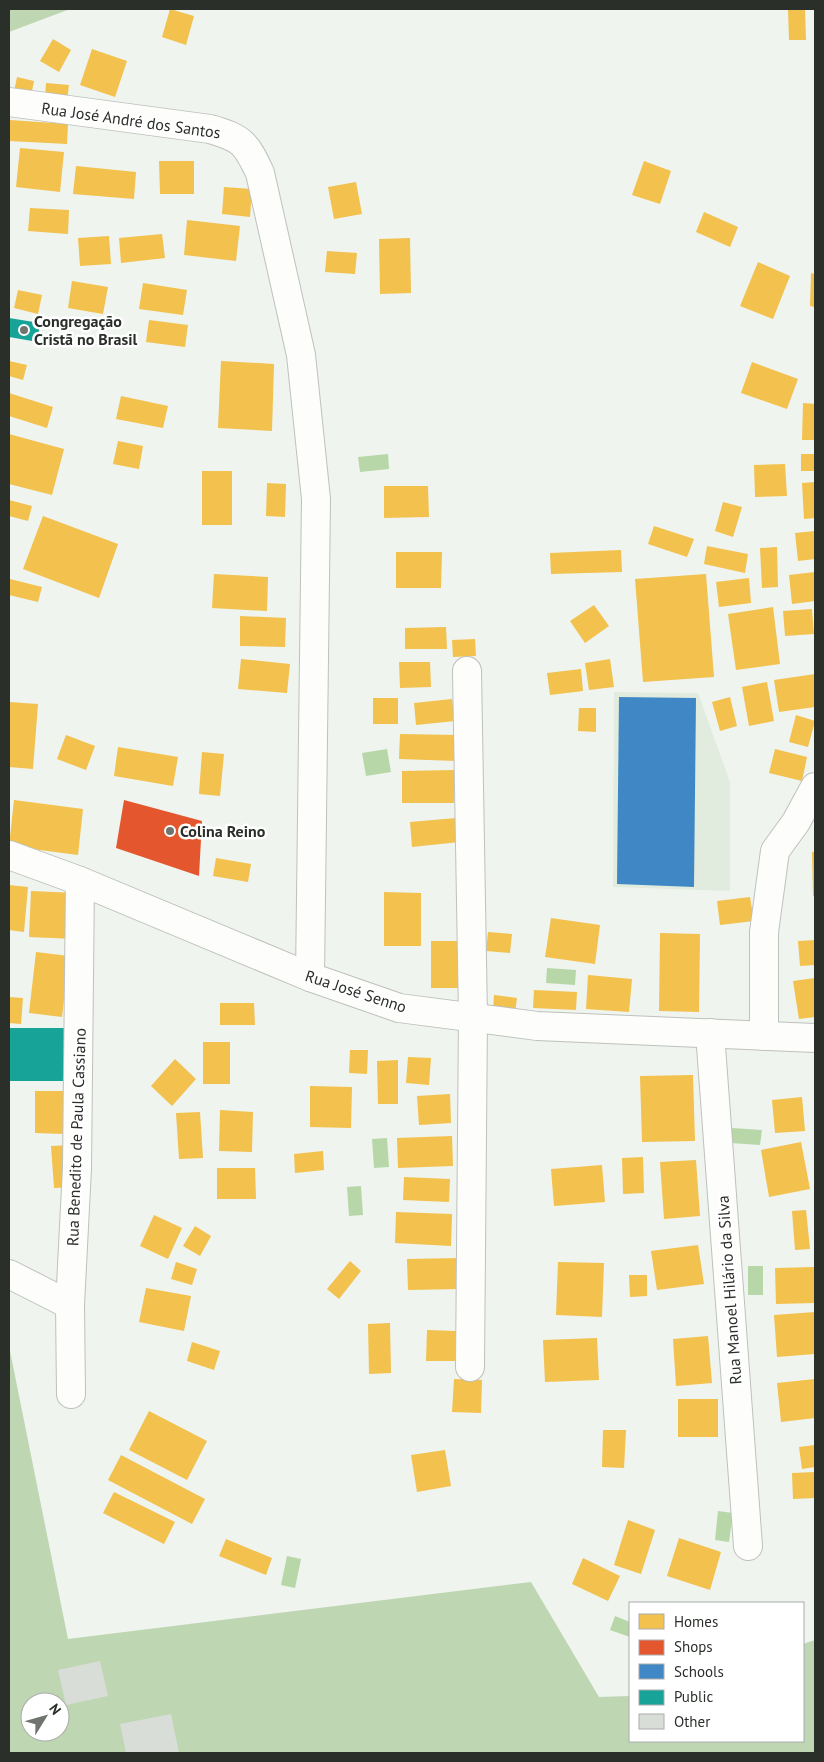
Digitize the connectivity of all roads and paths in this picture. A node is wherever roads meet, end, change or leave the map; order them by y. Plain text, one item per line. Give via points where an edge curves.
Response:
1 (9, 102) edge
2 (467, 671) dead end
3 (815, 787) edge
4 (9, 855) edge
5 (80, 881) junction
6 (310, 976) junction
7 (472, 1018) junction
8 (710, 1033) junction
9 (764, 1036) junction
10 (815, 1038) edge
11 (9, 1274) edge
12 (70, 1305) junction
13 (470, 1367) dead end
14 (71, 1394) dead end
15 (748, 1546) dead end

1 - 6 street, Rua José André dos Santos via 210,129 233,135 249,150 260,172 301,355 316,499
2 - 7 street
3 - 9 street via 775,851 764,932
4 - 5 street, Rua José Senno
5 - 6 street, Rua José Senno
5 - 12 street, Rua Benedito de Paula Cassiano via 77,1168
6 - 7 street, Rua José Senno via 400,1008
7 - 8 street, Rua José Senno via 537,1026
7 - 13 street
8 - 9 street, Rua José Senno
8 - 15 street, Rua Manoel Hilário da Silva
9 - 10 street, Rua José Senno
11 - 12 street
12 - 14 street, Rua Benedito de Paula Cassiano

